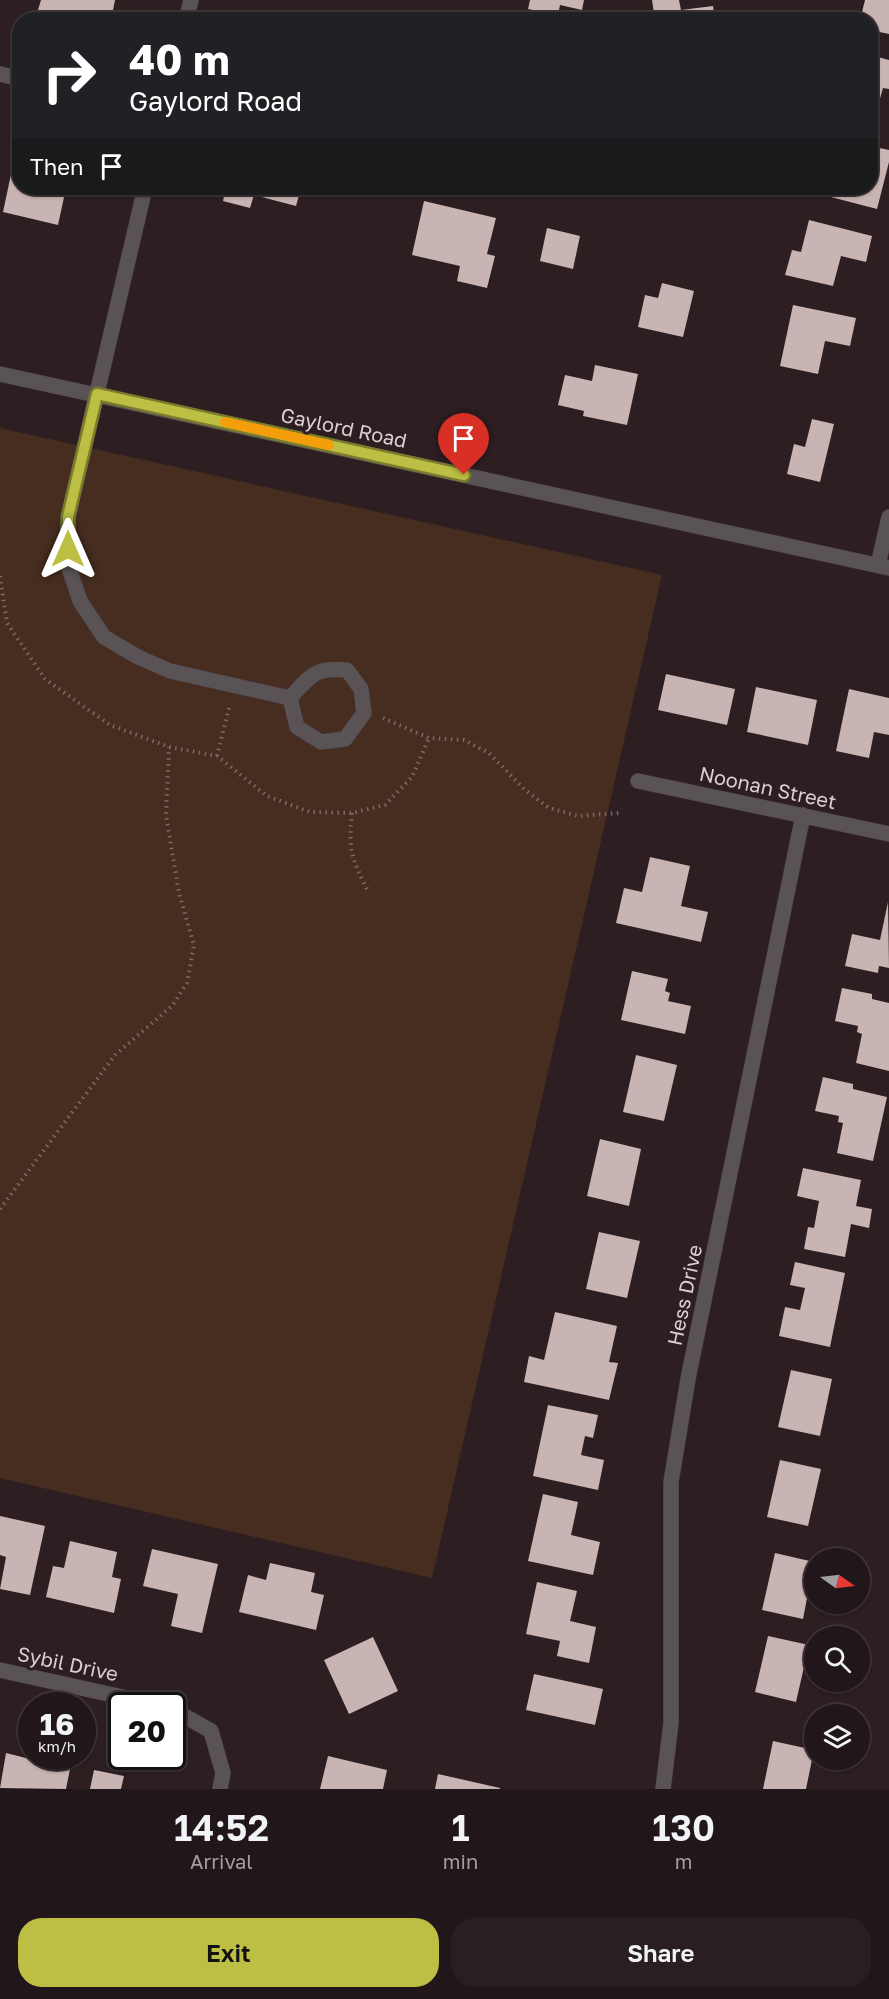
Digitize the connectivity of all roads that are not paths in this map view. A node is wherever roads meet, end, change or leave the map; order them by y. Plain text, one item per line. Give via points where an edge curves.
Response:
1 (143, 195) edge
2 (0, 374) edge
3 (97, 394) junction
4 (889, 517) edge
5 (883, 566) edge
6 (290, 698) junction
7 (638, 781) dead end
8 (803, 815) junction
9 (889, 834) edge
10 (0, 1670) edge
11 (108, 1694) edge
12 (186, 1717) edge
13 (220, 1789) edge
14 (663, 1789) edge

1 - 3 street
2 - 3 street, Gaylord Road
3 - 5 street, Gaylord Road
3 - 6 street via 68,517 68,565 80,601 104,637 138,657 170,671
4 - 5 street
6 - 6 street via 297,727 321,742 345,739 364,713 361,689 347,670 327,668 310,676
7 - 8 street, Noonan Street
8 - 9 street, Noonan Street
8 - 14 street, Hess Drive via 688,1379 671,1482 671,1723
10 - 11 street, Sybil Drive
12 - 13 street via 211,1731 223,1773

